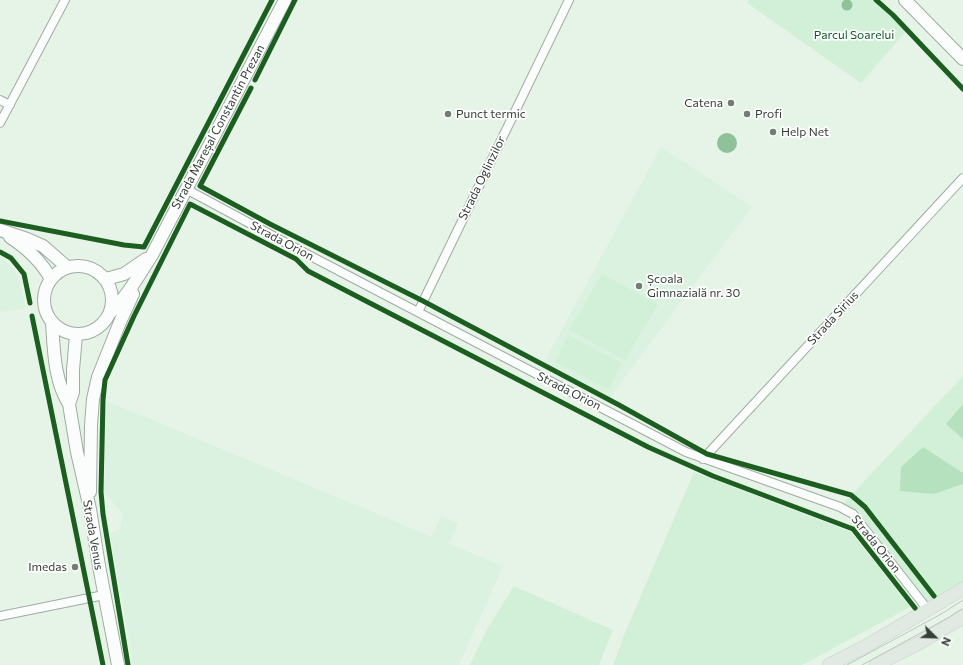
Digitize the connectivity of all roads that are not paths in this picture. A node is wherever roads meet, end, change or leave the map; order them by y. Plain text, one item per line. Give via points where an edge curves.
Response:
1 (65, 0) edge
2 (285, 0) edge
3 (569, 0) edge
4 (905, 0) edge
5 (963, 59) edge
6 (0, 100) edge
7 (10, 105) junction
8 (0, 124) edge
9 (963, 178) edge
10 (186, 189) junction
11 (0, 230) edge
12 (150, 257) junction
13 (67, 267) junction
14 (51, 279) junction
15 (106, 279) junction
16 (418, 312) junction
17 (109, 314) junction
18 (52, 323) junction
19 (76, 335) junction
20 (69, 404) junction
21 (703, 459) junction
22 (90, 509) junction
23 (963, 589) edge
24 (104, 595) junction
25 (928, 610) junction
26 (0, 616) edge
27 (963, 617) edge
28 (118, 665) edge
29 (829, 665) edge
30 (876, 665) edge

1 - 7 street
2 - 10 main road, Strada Mareșal Constantin Prezan
3 - 16 street, Strada Oglinzilor
4 - 5 main road
6 - 7 street
7 - 8 street
9 - 21 street, Strada Sirius
10 - 12 main road, Strada Mareșal Constantin Prezan
10 - 16 street, Strada Orion
11 - 13 main road via 43,246
11 - 14 main road via 34,256
12 - 15 main road, Strada Mareșal Constantin Prezan via 130,270
12 - 17 main road, Strada Mareșal Constantin Prezan via 128,292
12 - 22 main road via 98,377 91,425
13 - 14 main road
13 - 15 main road via 85,266
14 - 18 main road via 44,291 44,304
15 - 17 main road via 111,290
16 - 21 street, Strada Orion
17 - 19 main road via 104,323 96,329
18 - 19 main road via 63,331
18 - 20 main road, Strada Venus via 55,368 62,394
19 - 20 main road, Strada Venus via 73,392
20 - 22 main road, Strada Venus
21 - 25 street, Strada Orion via 853,514
22 - 24 main road, Strada Venus
23 - 25 main road
24 - 26 street
24 - 28 main road, Strada Venus
25 - 29 main road
27 - 30 main road

